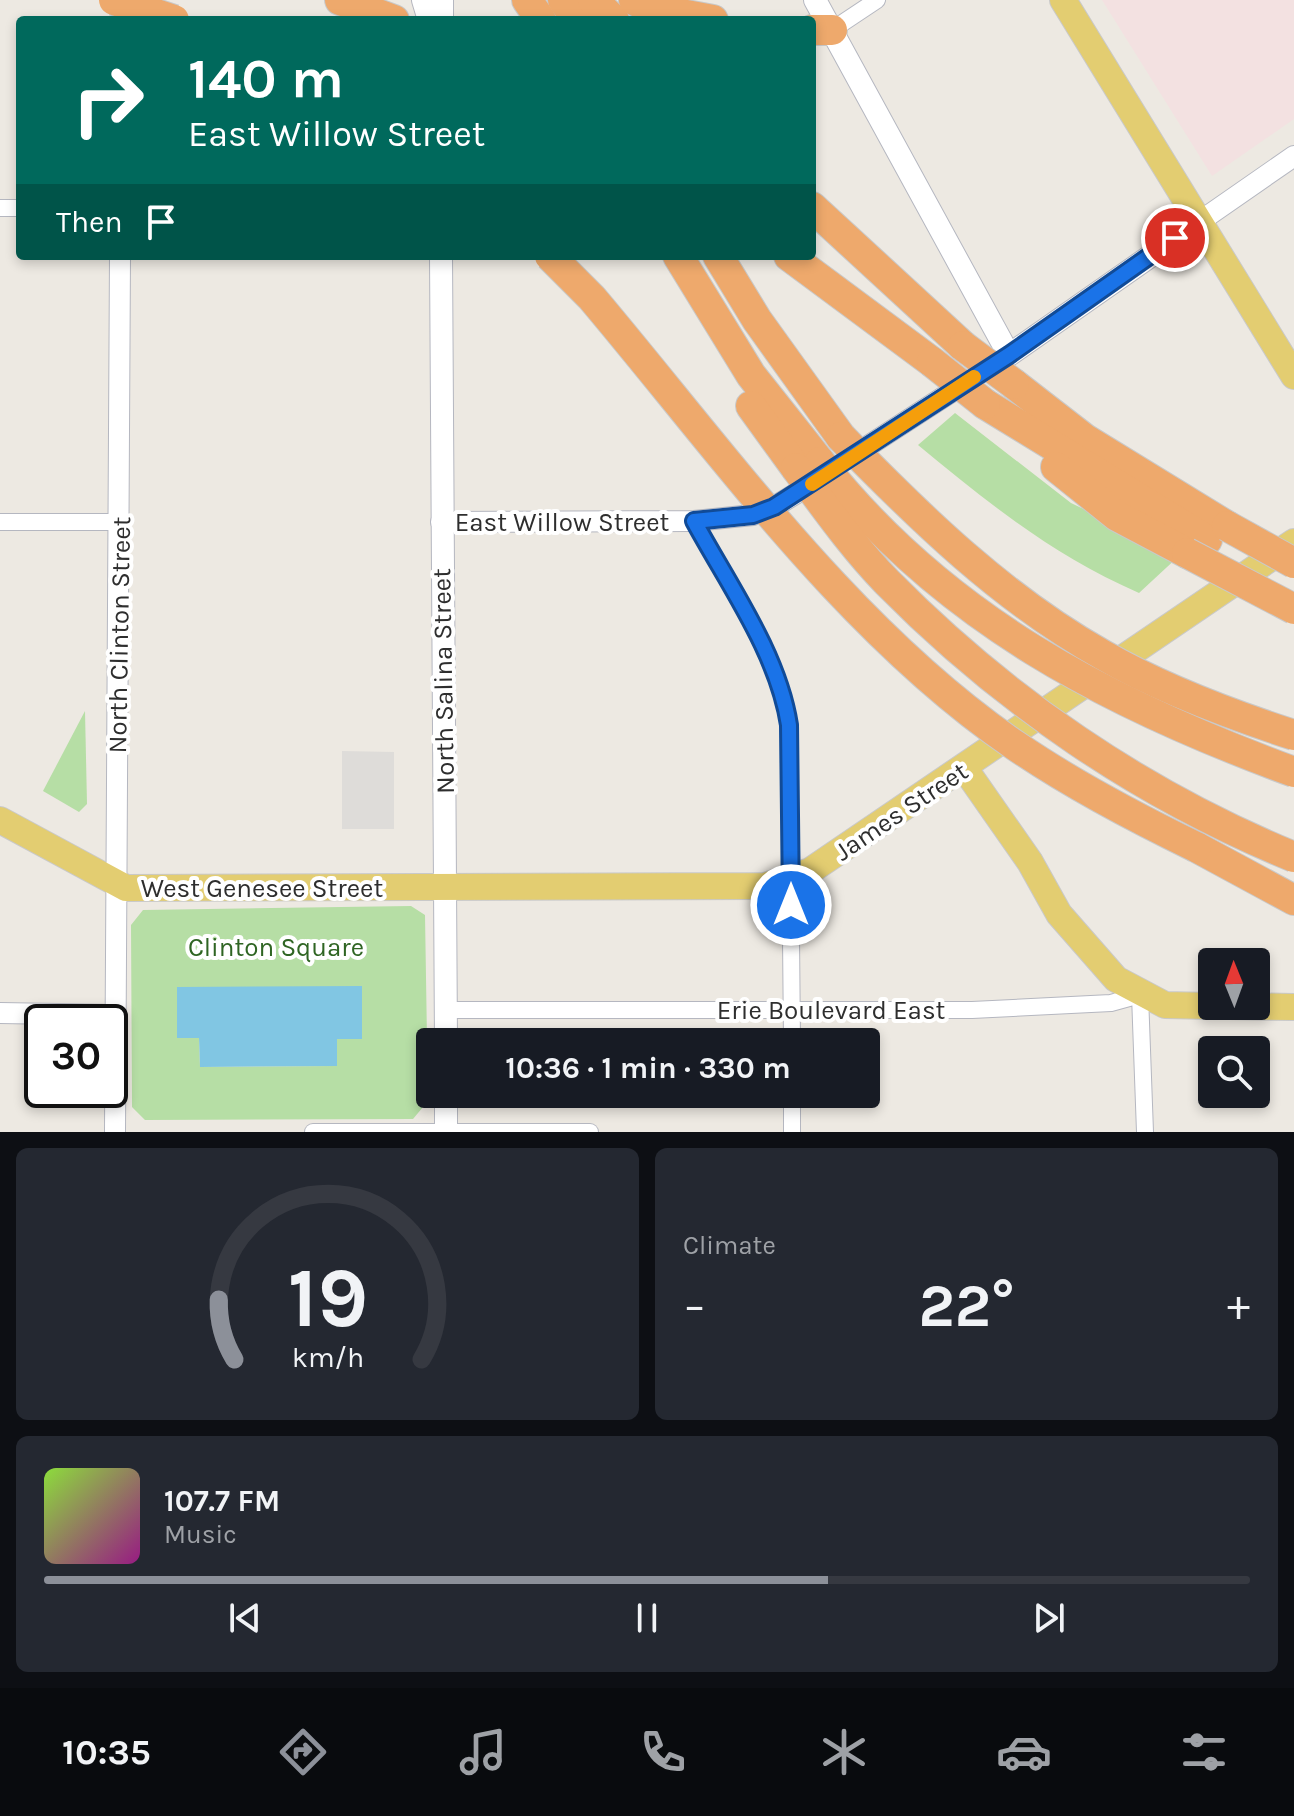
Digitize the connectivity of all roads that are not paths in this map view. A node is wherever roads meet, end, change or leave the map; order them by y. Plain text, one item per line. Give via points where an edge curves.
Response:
1 (116, 0) edge
2 (340, 0) edge
3 (593, 0) edge
4 (634, 0) edge
5 (654, 0) edge
6 (673, 0) edge
7 (815, 0) edge
8 (877, 0) edge
9 (1063, 0) edge
10 (162, 16) edge
11 (383, 16) edge
12 (610, 16) edge
13 (692, 16) edge
14 (822, 30) edge
15 (1294, 156) edge
16 (816, 211) edge
17 (1199, 222) junction
18 (120, 260) edge
19 (441, 260) edge
20 (554, 260) edge
21 (720, 260) edge
22 (794, 260) edge
23 (685, 269) edge
24 (1012, 370) junction
25 (1294, 376) edge
26 (808, 465) junction
27 (694, 521) junction
28 (0, 522) edge
29 (121, 522) junction
30 (441, 522) junction
31 (1207, 540) junction
32 (1294, 542) edge
33 (1294, 563) edge
34 (1294, 585) edge
35 (1294, 609) edge
36 (1294, 735) edge
37 (965, 769) junction
38 (1294, 772) edge
39 (0, 820) edge
40 (1196, 847) junction
41 (1294, 857) edge
42 (790, 879) junction
43 (1294, 881) edge
44 (116, 885) junction
45 (445, 888) junction
46 (1294, 900) edge
47 (1140, 995) junction
48 (116, 1004) edge
49 (1198, 1006) edge
50 (1270, 1007) edge
51 (1294, 1007) edge
52 (791, 1009) junction
53 (446, 1010) junction
54 (0, 1013) edge
55 (24, 1013) edge
56 (446, 1028) edge
57 (792, 1028) edge
58 (115, 1108) edge
59 (446, 1108) edge
60 (792, 1108) edge
61 (446, 1131) edge
62 (115, 1132) edge
63 (313, 1132) edge
64 (538, 1132) edge
65 (590, 1132) edge
66 (792, 1132) edge
67 (1145, 1132) edge

1 - 10 highway, bridge
2 - 11 highway
3 - 12 highway
4 - 13 highway
5 - 6 highway
7 - 14 main road
8 - 14 street
9 - 17 main road
14 - 24 main road
15 - 17 street, East Willow Street
16 - 24 highway, bridge via 963,346
17 - 24 main road, East Willow Street
17 - 25 main road
18 - 29 street, North Clinton Street
19 - 30 main road, North Salina Street
20 - 40 highway, bridge via 592,298 849,603 934,682 1015,746 1107,802
21 - 36 highway, bridge via 841,437 916,514 995,581 1103,655 1193,698
22 - 31 highway, bridge via 985,404 1117,516
23 - 26 highway
24 - 27 street, East Willow Street via 774,507 753,515
24 - 31 highway via 1085,439
26 - 38 highway, bridge via 954,595 1032,651 1136,709
26 - 41 highway, bridge via 838,525 887,581 1001,683 1099,757 1190,812
27 - 30 street, East Willow Street
27 - 42 street via 786,704
28 - 29 street
29 - 44 street, North Clinton Street
30 - 45 main road, North Salina Street
31 - 33 highway, bridge
31 - 34 highway
31 - 35 highway, bridge
32 - 37 main road, James Street
37 - 42 main road, James Street
37 - 47 main road via 1059,914 1092,955
39 - 44 main road, West Genesee Street
40 - 43 highway
40 - 46 highway
42 - 45 main road, James Street via 765,886
42 - 52 street
44 - 45 main road, West Genesee Street
44 - 48 street, North Clinton Street
45 - 53 main road, North Salina Street
47 - 49 main road, Erie Boulevard East via 1165,1005
47 - 52 street, Erie Boulevard East via 1111,1003 972,1010
47 - 67 street
50 - 51 main road
52 - 53 street, Erie Boulevard East
52 - 57 street
53 - 56 main road, North Salina Street
54 - 55 street
58 - 62 street, North Clinton Street
59 - 61 main road
60 - 66 street
61 - 63 street
61 - 64 street
64 - 65 street

